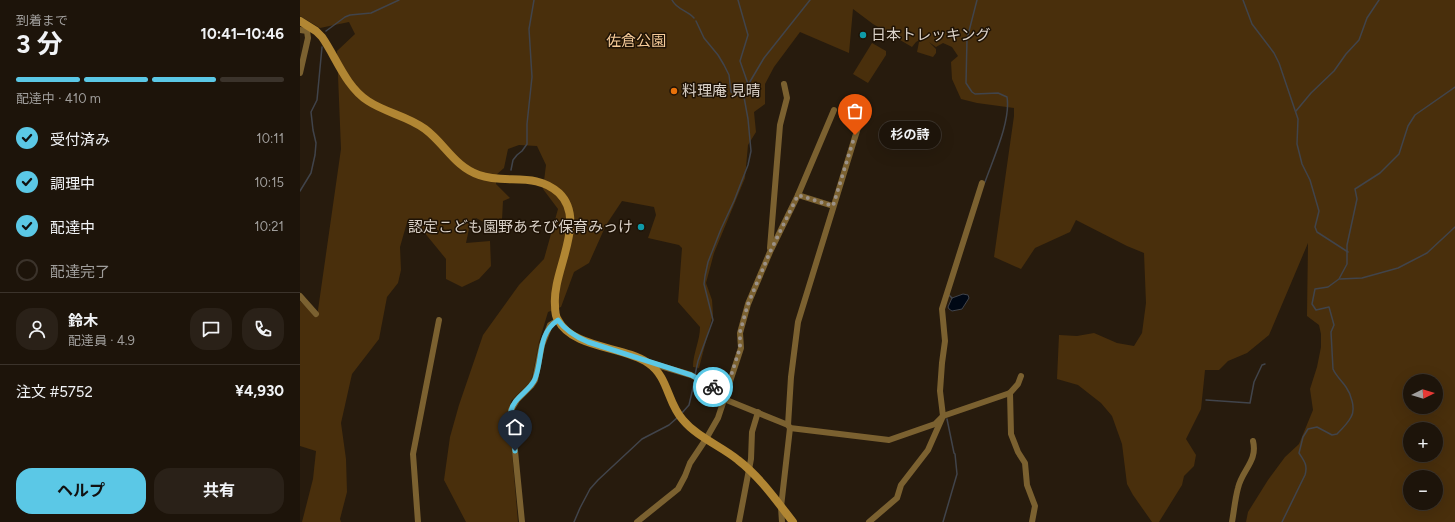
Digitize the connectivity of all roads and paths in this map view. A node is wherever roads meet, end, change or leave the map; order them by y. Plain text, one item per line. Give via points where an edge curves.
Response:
1 (300, 21) edge
2 (300, 30) edge
3 (300, 74) edge
4 (784, 84) dead end
5 (834, 110) dead end
6 (860, 121) dead end
7 (982, 183) dead end
8 (798, 195) junction
9 (833, 206) junction
10 (770, 252) junction
11 (300, 296) edge
12 (316, 314) dead end
13 (439, 320) dead end
14 (558, 320) junction
15 (647, 362) junction
16 (1021, 376) dead end
17 (1010, 392) junction
18 (724, 397) junction
19 (758, 412) junction
20 (943, 416) junction
21 (789, 426) junction
22 (706, 439) junction
23 (1253, 441) dead end
24 (750, 469) junction
25 (781, 507) junction
26 (418, 522) edge
27 (522, 522) edge
28 (637, 522) edge
29 (739, 522) edge
30 (782, 522) edge
31 (793, 522) edge
32 (869, 522) edge
33 (1032, 522) edge
34 (1232, 522) edge

1 - 14 street via 322,37 359,94 375,105 425,129 467,169 490,178 539,181 563,198 570,216 570,228 555,288 554,299
2 - 3 street via 307,31 308,38
4 - 10 street via 787,98 780,125
5 - 8 street
6 - 9 street
7 - 20 street via 942,309 945,341 940,391
8 - 9 street
8 - 10 street
9 - 21 street via 798,322
10 - 18 street via 748,304 740,332 740,348
11 - 12 street
13 - 26 street via 413,454
14 - 15 street via 575,336
14 - 27 street via 550,325 542,345 535,380 511,410
15 - 18 street via 696,378
15 - 22 street via 663,378 680,416
16 - 17 street via 1018,384
17 - 20 street
17 - 33 street via 1011,434 1025,463 1027,484 1035,506
18 - 19 street
18 - 22 street via 718,418
19 - 21 street
19 - 24 street via 752,432
20 - 21 street via 935,424 889,440
20 - 32 street via 928,450 901,485 897,498
21 - 25 street
22 - 24 street
22 - 28 street via 690,463 678,489
23 - 34 street via 1255,449 1238,486
24 - 25 street
24 - 29 street
25 - 30 street
25 - 31 street

